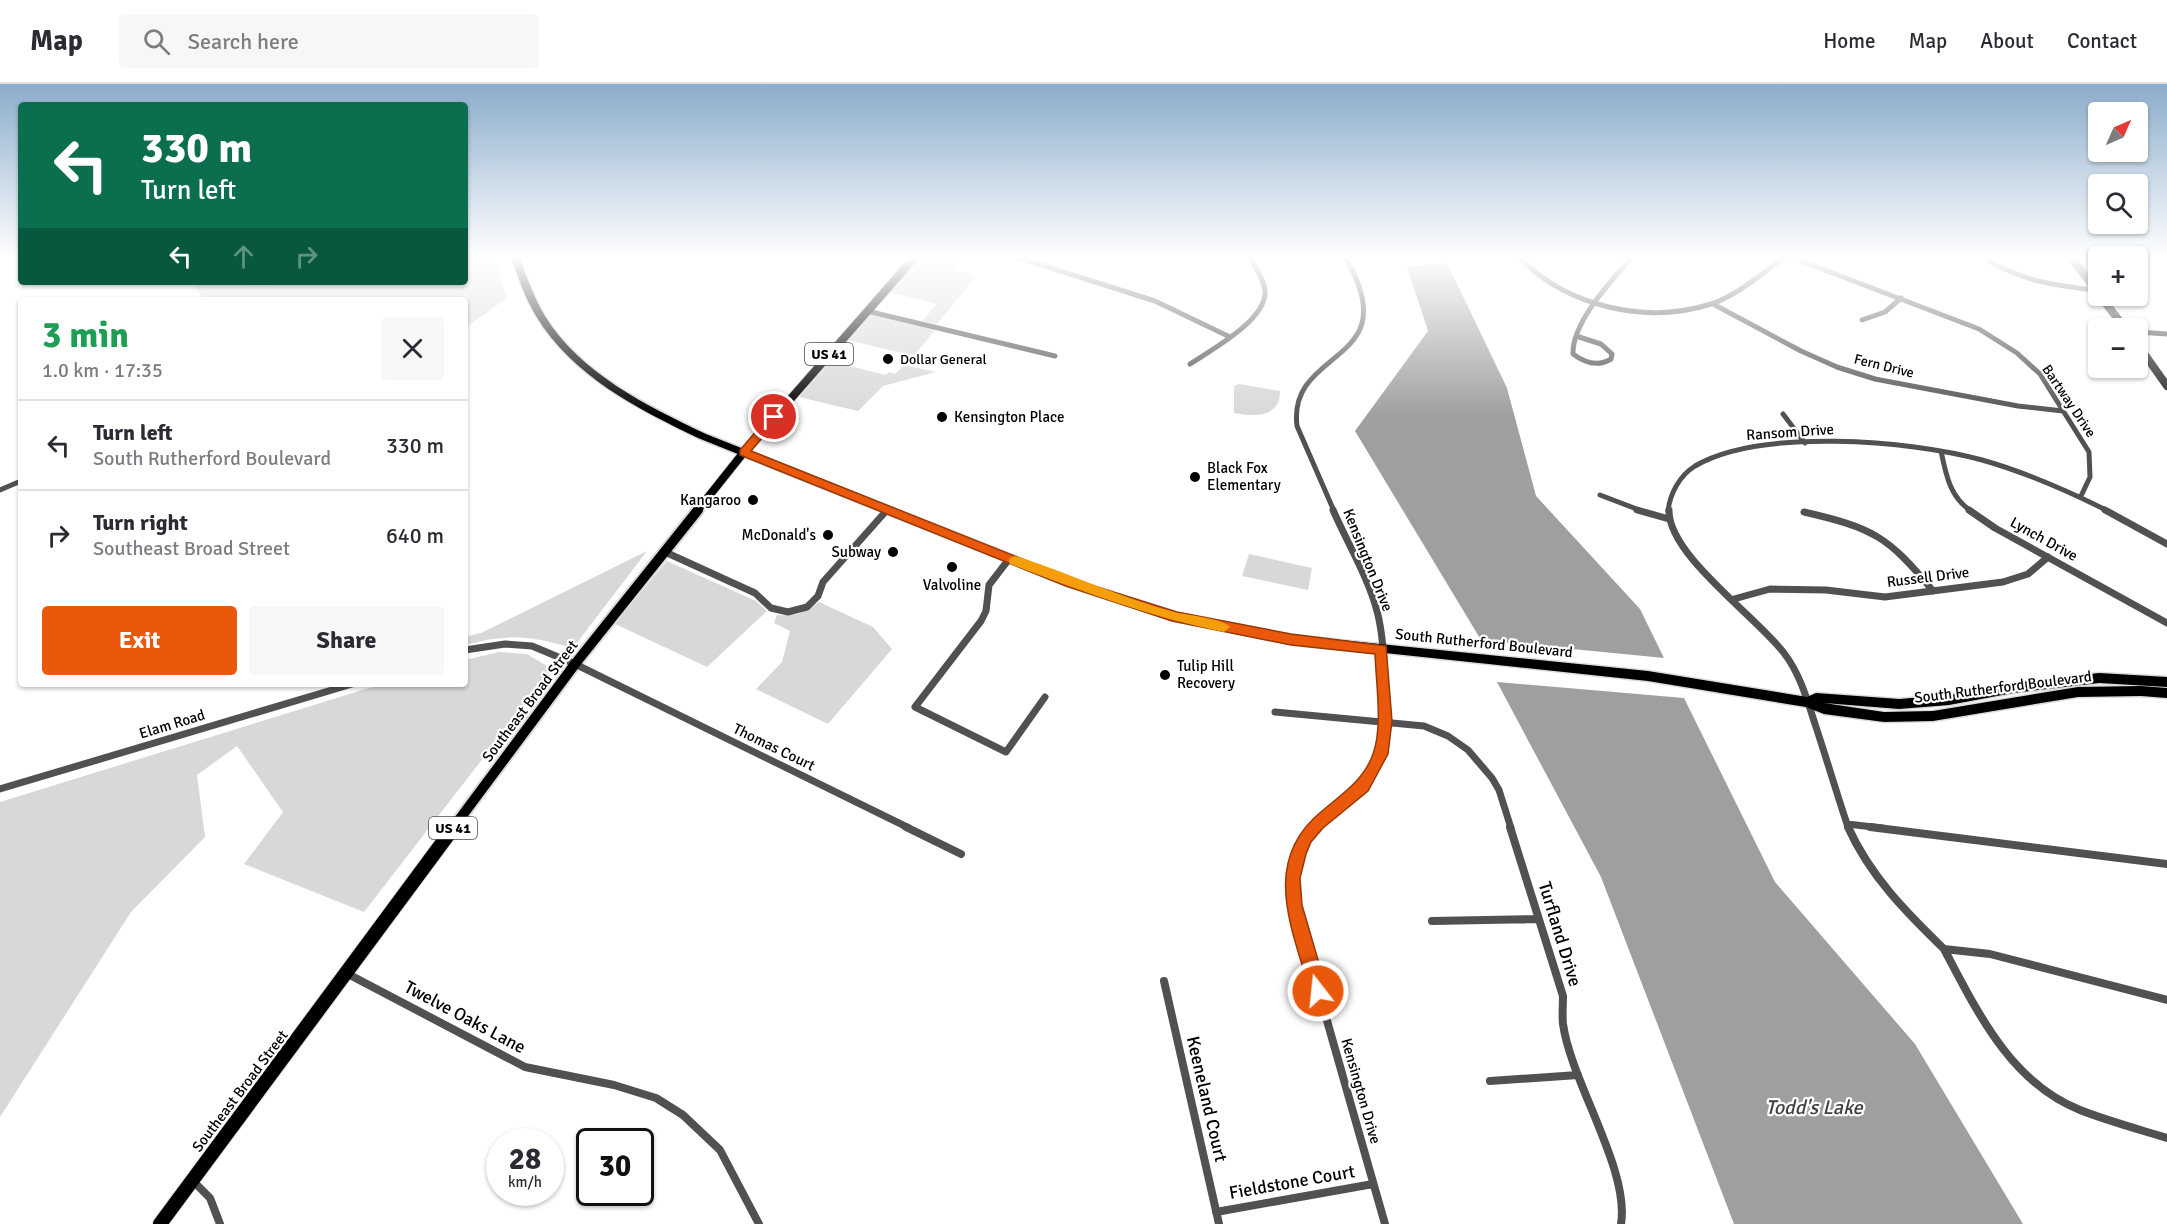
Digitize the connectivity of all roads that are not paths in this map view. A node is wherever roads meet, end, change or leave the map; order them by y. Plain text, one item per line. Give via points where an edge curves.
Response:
1 (538, 310) edge
2 (1174, 310) edge
3 (1259, 310) edge
4 (1363, 310) edge
5 (1591, 310) edge
6 (1632, 310) edge
7 (1687, 310) edge
8 (1725, 310) edge
9 (1887, 310) edge
10 (1932, 310) edge
11 (867, 311) joint
12 (1862, 320) dead end
13 (2148, 333) edge
14 (2167, 334) edge
15 (1576, 336) junction
16 (1230, 337) junction
17 (1055, 357) dead end
18 (2148, 359) edge
19 (1190, 364) dead end
20 (2167, 386) edge
21 (2063, 411) junction
22 (1784, 414) dead end
23 (1805, 443) junction
24 (1941, 451) junction
25 (744, 452) junction
26 (18, 482) edge
27 (0, 490) edge
28 (1600, 495) dead end
29 (2081, 496) junction
30 (887, 510) junction
31 (1804, 512) dead end
32 (1669, 519) junction
33 (2167, 544) edge
34 (665, 552) junction
35 (2048, 557) junction
36 (1009, 559) junction
37 (1933, 591) junction
38 (1734, 599) junction
39 (2167, 622) edge
40 (468, 650) edge
41 (1381, 650) junction
42 (575, 664) junction
43 (2167, 682) edge
44 (342, 687) edge
45 (2167, 693) edge
46 (1045, 698) dead end
47 (1808, 702) junction
48 (1275, 712) dead end
49 (1385, 721) junction
50 (0, 789) edge
51 (1847, 824) junction
52 (961, 854) dead end
53 (2167, 864) edge
54 (1538, 919) junction
55 (1432, 921) dead end
56 (1944, 949) junction
57 (346, 973) junction
58 (1164, 981) dead end
59 (2167, 1000) edge
60 (1578, 1075) junction
61 (1490, 1081) dead end
62 (2167, 1138) edge
63 (192, 1180) junction
64 (1373, 1184) junction
65 (1216, 1212) junction
66 (160, 1224) edge
67 (220, 1224) edge
68 (759, 1224) edge
69 (1219, 1224) edge
70 (1385, 1224) edge
71 (1621, 1224) edge

1 - 25 highway, South Rutherford Boulevard via 562,344 604,382 660,417
2 - 16 street
3 - 16 street
4 - 41 street, Kensington Drive via 1357,337 1306,386 1296,404 1296,414 1297,426 1377,611
5 - 15 street
6 - 7 street
8 - 21 street, Fern Drive via 1801,351 1875,379
9 - 12 street
10 - 21 street, Bartway Drive via 1979,329 2017,353 2040,374
11 - 17 street
11 - 25 main road, Southeast Broad Street / US 41
13 - 14 street
15 - 15 street via 1604,346 1612,354 1611,359 1598,364 1577,358 1571,347
16 - 19 street
18 - 20 main road
21 - 29 street, Bartway Drive via 2089,452 2090,477
22 - 23 street
23 - 24 street, Ransom Drive via 1893,444
23 - 32 street, Ransom Drive via 1743,448 1705,459 1679,478 1670,496
24 - 29 street, Ransom Drive via 1980,460
24 - 35 street, Lynch Drive via 1947,482 1962,505
25 - 30 highway, South Rutherford Boulevard
25 - 34 main road, Southeast Broad Street / US 41
26 - 27 street
28 - 32 street
29 - 33 street, Ransom Drive
30 - 34 street via 823,582 818,596 807,607 788,612 771,608 755,593
30 - 36 highway, South Rutherford Boulevard
31 - 37 street via 1880,537 1905,557
32 - 38 street via 1680,544
34 - 42 main road, Southeast Broad Street / US 41
35 - 37 street, Russell Drive via 2028,573 2002,582
35 - 39 street, Lynch Drive
36 - 41 highway, South Rutherford Boulevard via 1176,617 1291,639
36 - 46 street via 989,585 981,621 915,707 1006,752
37 - 38 street, Russell Drive via 1885,597 1770,589
38 - 47 street via 1767,630 1787,656
40 - 42 street via 505,644 532,646
41 - 47 highway, South Rutherford Boulevard via 1648,676
41 - 49 street, Kensington Drive
42 - 52 street, Thomas Court
42 - 57 main road, Southeast Broad Street / US 41
43 - 47 highway, South Rutherford Boulevard via 2099,678 1949,700 1899,704 1816,698
44 - 50 street, Elam Road
45 - 47 highway, South Rutherford Boulevard via 2078,692 1933,716 1884,717 1824,709
47 - 51 street
48 - 49 street, Turfland Drive
49 - 54 street, Turfland Drive via 1441,731 1477,756 1489,771 1499,790
49 - 64 street, Kensington Drive via 1381,754 1374,770 1363,786 1306,837 1292,878 1294,905
51 - 53 street
51 - 56 street via 1870,871
54 - 55 street
54 - 60 street, Turfland Drive via 1563,996 1563,1024
56 - 59 street via 1990,954
56 - 62 street via 1987,1029 2040,1086 2078,1109
57 - 63 main road, Southeast Broad Street / US 41
57 - 68 street, Twelve Oaks Lane via 525,1067 656,1098 683,1115 720,1150
58 - 65 street, Keeneland Court
60 - 61 street
60 - 71 street, Turfland Drive via 1613,1167 1623,1212
63 - 66 main road, US 41
63 - 67 street via 210,1198
64 - 65 street, Fieldstone Court
64 - 70 street, Kensington Drive
65 - 69 street, Keeneland Court

